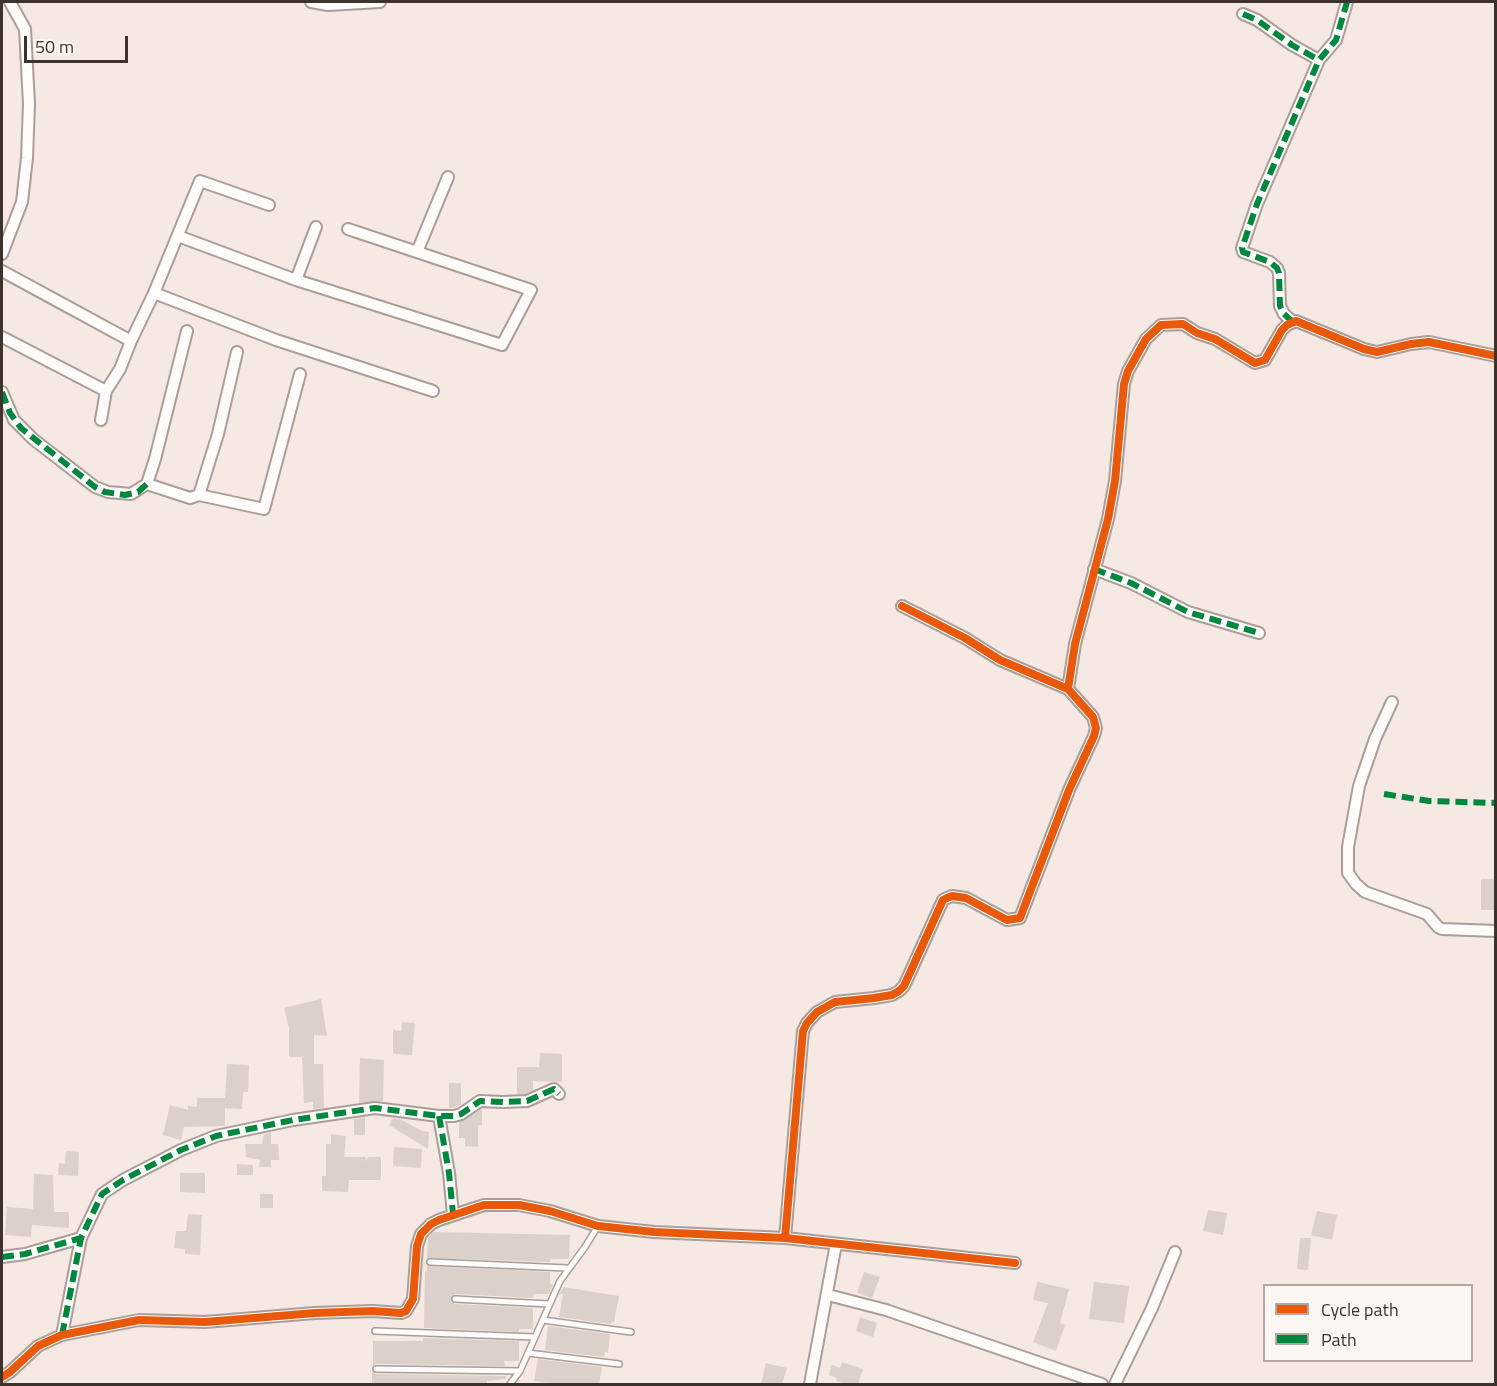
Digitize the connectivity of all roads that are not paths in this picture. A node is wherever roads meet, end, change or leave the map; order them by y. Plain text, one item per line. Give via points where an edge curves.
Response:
1 (10, 2) edge
2 (311, 2) edge
3 (380, 2) edge
4 (1347, 2) edge
5 (1243, 14) dead end
6 (1319, 60) junction
7 (448, 177) dead end
8 (269, 205) dead end
9 (316, 227) dead end
10 (348, 229) dead end
11 (178, 236) junction
12 (417, 252) junction
13 (2, 254) edge
14 (2, 271) edge
15 (296, 280) junction
16 (154, 293) junction
17 (1293, 322) junction
18 (188, 331) dead end
19 (2, 337) edge
20 (131, 341) junction
21 (237, 352) dead end
22 (1496, 356) edge
23 (300, 374) dead end
24 (106, 391) junction
25 (433, 391) dead end
26 (2, 392) edge
27 (101, 420) dead end
28 (147, 484) junction
29 (199, 495) junction
30 (1094, 569) junction
31 (902, 606) dead end
32 (1259, 633) dead end
33 (1068, 689) junction
34 (1392, 702) dead end
35 (1496, 932) edge
36 (559, 1094) dead end
37 (439, 1116) junction
38 (453, 1214) junction
39 (598, 1226) junction
40 (81, 1238) junction
41 (785, 1238) junction
42 (836, 1244) junction
43 (1174, 1252) dead end
44 (2, 1257) edge
45 (430, 1262) dead end
46 (1015, 1263) dead end
47 (567, 1268) junction
48 (828, 1295) junction
49 (455, 1299) dead end
50 (549, 1304) junction
51 (543, 1320) junction
52 (375, 1331) dead end
53 (631, 1332) dead end
54 (62, 1335) junction
55 (535, 1337) junction
56 (528, 1353) junction
57 (619, 1364) dead end
58 (376, 1369) dead end
59 (520, 1371) junction
60 (2, 1377) edge
61 (511, 1384) edge
62 (810, 1384) edge
63 (1102, 1384) edge
64 (1115, 1384) edge

1 - 13 street via 25,29 28,147 22,202
2 - 3 street
4 - 6 street via 1336,40
5 - 6 street
6 - 17 street via 1242,248 1277,268 1280,306
7 - 12 street
8 - 11 street via 200,181
9 - 15 street
10 - 12 street
11 - 15 street
11 - 16 street
12 - 15 street via 531,290 502,345
14 - 20 street
16 - 20 street
16 - 25 street via 276,340
17 - 22 street via 1377,352 1429,342
17 - 30 street via 1282,330 1267,357 1259,363 1250,362 1183,324 1161,325 1146,339 1124,384 1115,481
18 - 28 street
19 - 24 street
20 - 24 street
21 - 29 street
23 - 29 street via 264,509
24 - 27 street
26 - 28 street via 21,428 95,487 125,495 138,492
28 - 29 street via 190,498
30 - 32 street via 1188,612
30 - 33 street
31 - 33 street via 1000,660
33 - 41 street via 1093,717 1096,728 1020,918 1007,920 966,898 946,898 899,991 835,1002 807,1023 803,1031
34 - 35 street via 1359,786 1348,847 1348,873 1365,892 1427,914 1442,929
36 - 37 street via 554,1089 527,1101 480,1101 461,1114
37 - 38 street
37 - 40 street via 375,1108 216,1136 147,1167 102,1194
38 - 39 street via 484,1205 519,1205 550,1210
38 - 54 street via 431,1224 418,1240 413,1299 401,1314 315,1312 205,1322 139,1320
39 - 41 street
39 - 47 lane
40 - 44 street
40 - 54 street
41 - 42 street
42 - 46 street
42 - 48 street
43 - 64 street
45 - 47 lane
47 - 50 lane
48 - 62 street
48 - 63 street via 885,1310
49 - 50 lane
50 - 51 lane
51 - 53 lane
51 - 55 lane
52 - 55 lane
54 - 60 street via 38,1346
55 - 56 lane
56 - 57 lane
56 - 59 lane
58 - 59 lane
59 - 61 lane

